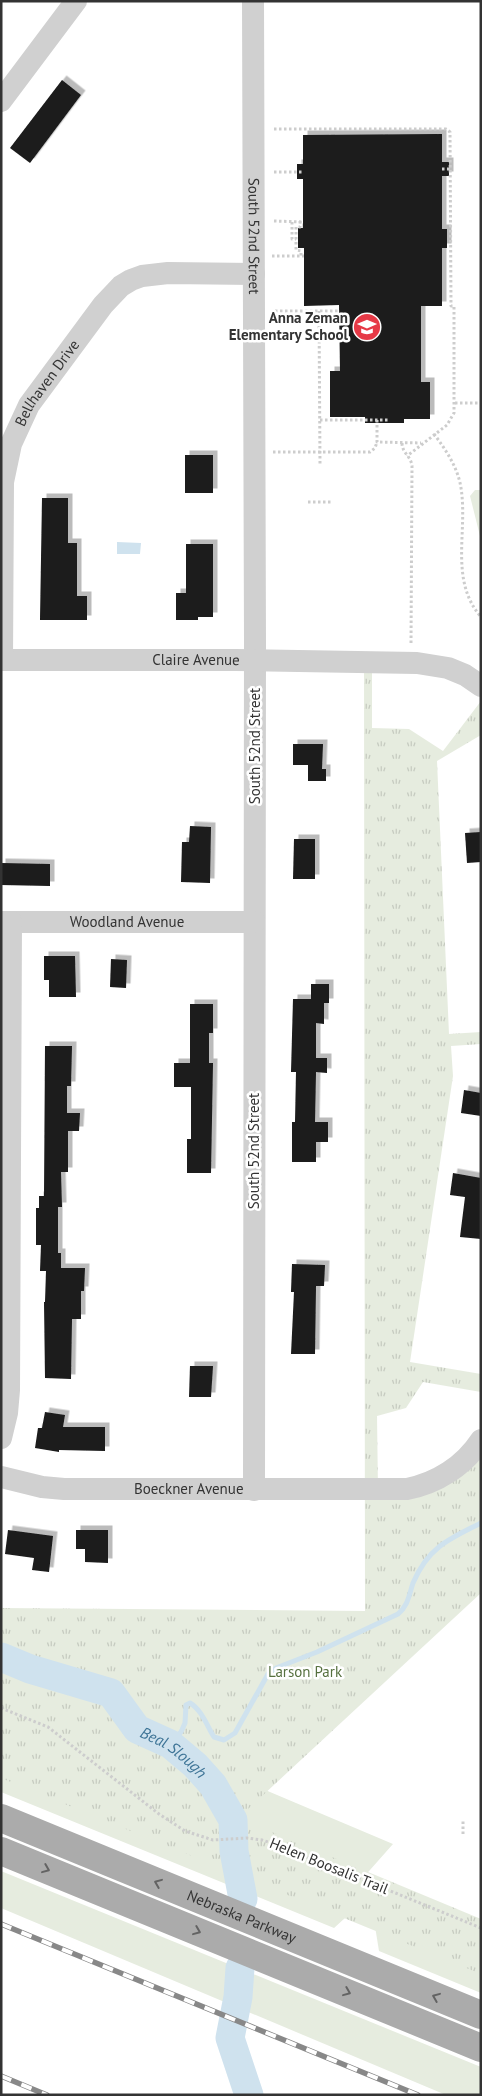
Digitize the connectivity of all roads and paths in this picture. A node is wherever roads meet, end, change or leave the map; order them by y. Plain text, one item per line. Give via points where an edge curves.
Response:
1 (76, 1) edge
2 (253, 1) edge
3 (1, 101) edge
4 (274, 129) dead end
5 (442, 169) dead end
6 (451, 169) junction
7 (274, 172) dead end
8 (303, 172) dead end
9 (274, 221) dead end
10 (292, 222) junction
11 (296, 239) junction
12 (274, 256) dead end
13 (254, 274) junction
14 (275, 311) dead end
15 (319, 311) junction
16 (339, 311) dead end
17 (455, 403) junction
18 (481, 403) edge
19 (320, 420) junction
20 (377, 420) junction
21 (389, 420) dead end
22 (434, 434) junction
23 (377, 442) junction
24 (402, 443) junction
25 (421, 443) junction
26 (272, 452) dead end
27 (320, 452) junction
28 (407, 456) junction
29 (320, 464) dead end
30 (308, 502) dead end
31 (332, 502) dead end
32 (481, 617) edge
33 (411, 643) dead end
34 (2, 660) edge
35 (255, 660) junction
36 (481, 686) edge
37 (6, 922) edge
38 (254, 922) junction
39 (1, 1438) edge
40 (481, 1440) edge
41 (1, 1477) edge
42 (254, 1490) junction
43 (1, 1708) edge
44 (1, 1818) edge
45 (463, 1820) dead end
46 (463, 1834) dead end
47 (1, 1851) edge
48 (481, 1928) edge
49 (481, 2015) edge
50 (481, 2048) edge

1 - 3 street
2 - 13 street, South 52nd Street
4 - 6 path via 446,129 451,136
5 - 6 path
6 - 17 path via 449,238 451,306 454,306
7 - 8 path
9 - 10 path
10 - 11 path via 292,239
10 - 11 path via 302,221 300,227 296,227
11 - 12 path via 296,250 301,250 302,256
13 - 34 street, Bellhaven Drive via 168,273 131,280 103,305 29,405 11,444 3,482
13 - 35 street, South 52nd Street
14 - 15 path
15 - 16 path
15 - 19 path
17 - 18 path
17 - 22 path via 452,419
19 - 20 path
19 - 27 path
20 - 21 path
20 - 23 path
22 - 25 path
22 - 32 path via 450,457 460,484 462,576 468,597
23 - 24 path
23 - 27 path via 370,452
24 - 25 path
24 - 28 path
25 - 28 path
26 - 27 path
27 - 29 path
28 - 33 path via 412,466
30 - 31 path
34 - 35 street, Claire Avenue
35 - 36 street, Claire Avenue via 390,661 448,668 465,674
35 - 38 street, South 52nd Street
37 - 38 street, Woodland Avenue
37 - 39 street via 8,1390
38 - 42 street, South 52nd Street
40 - 42 street, Boeckner Avenue via 458,1466 413,1488
41 - 42 street, Boeckner Avenue via 64,1489
43 - 48 path, Helen Boosalis Trail via 48,1727 185,1831 213,1840 247,1838 278,1845
49 -> 44 main road, Nebraska Parkway
45 - 46 path
47 -> 50 main road, Nebraska Parkway

